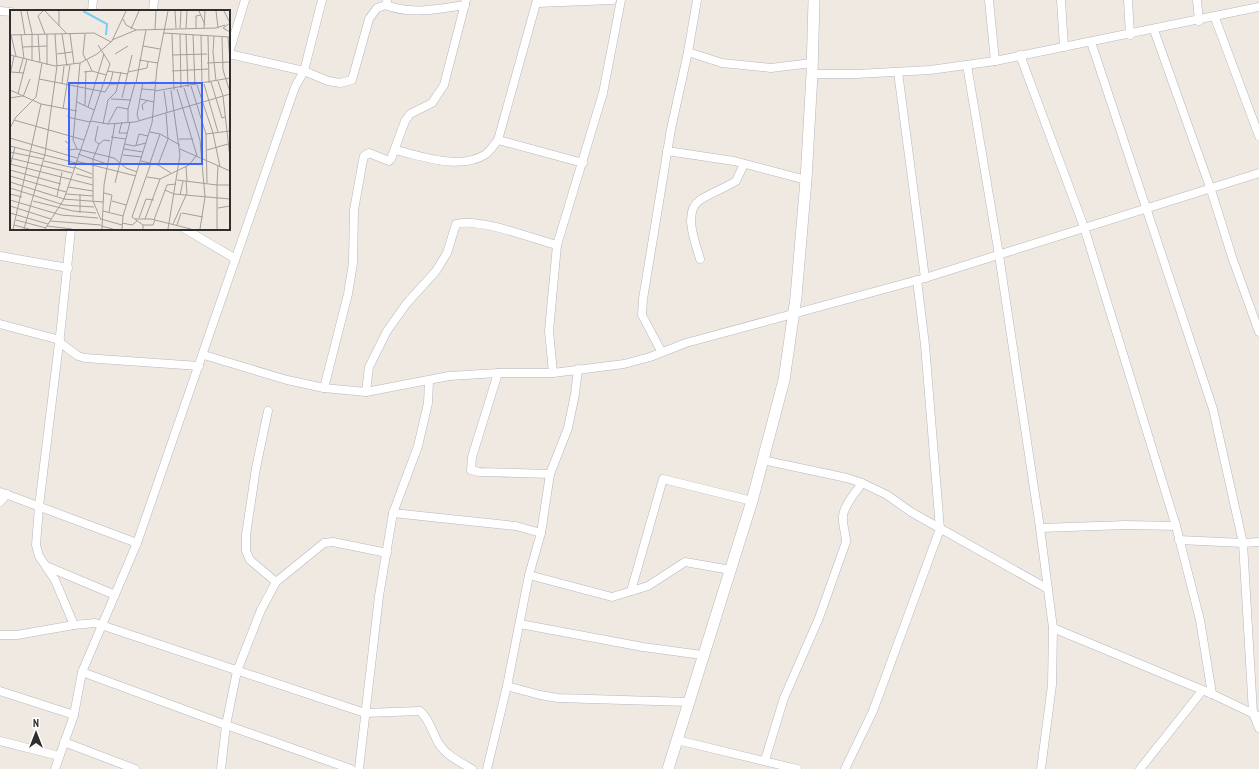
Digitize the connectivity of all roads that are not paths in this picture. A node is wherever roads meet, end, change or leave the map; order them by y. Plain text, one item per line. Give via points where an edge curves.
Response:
1 (93, 0) edge
2 (154, 0) edge
3 (245, 0) edge
4 (322, 0) edge
5 (612, 0) edge
6 (621, 0) edge
7 (697, 0) edge
8 (814, 0) edge
9 (989, 0) edge
10 (1061, 0) edge
11 (1128, 0) edge
12 (1197, 0) edge
13 (537, 1) edge
14 (465, 2) edge
15 (386, 3) edge
16 (1259, 7) edge
17 (92, 10) edge
18 (153, 10) edge
19 (0, 11) edge
20 (10, 12) edge
21 (1215, 18) junction
22 (1199, 20) junction
23 (1154, 30) junction
24 (1130, 35) junction
25 (1091, 42) junction
26 (1064, 47) junction
27 (230, 51) edge
28 (688, 52) junction
29 (230, 54) edge
30 (1020, 55) junction
31 (995, 61) junction
32 (967, 65) junction
33 (812, 68) junction
34 (304, 71) junction
35 (898, 72) junction
36 (1259, 136) edge
37 (498, 140) junction
38 (395, 150) junction
39 (667, 151) junction
40 (583, 163) junction
41 (744, 164) junction
42 (1259, 173) edge
43 (806, 180) junction
44 (1211, 190) junction
45 (1147, 209) junction
46 (1084, 227) junction
47 (71, 230) edge
48 (187, 230) edge
49 (557, 245) junction
50 (999, 255) junction
51 (0, 256) edge
52 (234, 258) junction
53 (700, 259) dead end
54 (68, 268) junction
55 (921, 279) junction
56 (794, 315) junction
57 (0, 324) edge
58 (1259, 332) edge
59 (59, 341) junction
60 (661, 351) junction
61 (204, 354) junction
62 (199, 366) junction
63 (578, 369) junction
64 (498, 373) junction
65 (553, 373) junction
66 (429, 381) junction
67 (324, 388) junction
68 (366, 392) junction
69 (268, 411) dead end
70 (762, 460) junction
71 (550, 474) junction
72 (862, 483) junction
73 (3, 493) edge
74 (752, 501) junction
75 (0, 502) edge
76 (39, 506) junction
77 (393, 513) junction
78 (1176, 526) junction
79 (1040, 528) junction
80 (940, 530) junction
81 (541, 533) junction
82 (1179, 540) junction
83 (1259, 542) edge
84 (137, 543) junction
85 (1243, 543) junction
86 (387, 553) junction
87 (46, 566) junction
88 (731, 570) junction
89 (529, 575) junction
90 (276, 582) junction
91 (1048, 589) junction
92 (631, 591) junction
93 (115, 595) junction
94 (520, 624) junction
95 (74, 625) junction
96 (101, 625) junction
97 (1053, 628) junction
98 (0, 635) edge
99 (702, 655) junction
100 (237, 671) junction
101 (82, 672) junction
102 (507, 686) junction
103 (0, 691) edge
104 (1202, 691) junction
105 (1212, 694) junction
106 (688, 702) junction
107 (365, 713) junction
108 (1256, 714) edge
109 (74, 715) junction
110 (226, 726) junction
111 (1259, 728) edge
112 (677, 740) junction
113 (0, 741) edge
114 (64, 742) junction
115 (59, 756) junction
116 (765, 760) junction
117 (774, 766) edge
118 (55, 769) edge
119 (135, 769) edge
120 (221, 769) edge
121 (351, 769) edge
122 (358, 769) edge
123 (472, 769) edge
124 (487, 769) edge
125 (668, 769) edge
126 (798, 769) edge
127 (845, 769) edge
128 (1042, 769) edge
129 (1140, 769) edge

1 - 17 street
2 - 18 street
3 - 27 street
4 - 34 street
5 - 13 street
6 - 40 street via 603,93
7 - 28 street
8 - 33 street
9 - 31 street
10 - 26 street
11 - 24 street
12 - 22 street
13 - 37 street
14 - 15 street via 440,9 411,10 395,9
14 - 38 street via 444,85 432,103 410,114
15 - 34 street via 377,8 369,19 352,80 340,83 328,81
16 - 21 street
19 - 20 street
21 - 22 street
21 - 36 street
22 - 23 street
23 - 24 street
23 - 44 street
24 - 25 street
25 - 26 street
25 - 45 street
26 - 30 street
28 - 33 street via 722,63 771,68
28 - 39 street
29 - 34 street
30 - 31 street
30 - 46 street
31 - 32 street
32 - 35 street
32 - 50 street
33 - 35 street via 856,74
33 - 43 street
34 - 52 street via 295,87
35 - 55 street
37 - 38 street via 486,154 472,160 456,162
37 - 40 street
38 - 67 street via 389,161 369,153 364,156 354,210 353,263 348,294
39 - 41 street
39 - 60 street via 642,315
40 - 49 street
41 - 43 street
41 - 53 street via 736,181 699,201 694,208 691,231
42 - 44 street
43 - 56 street
44 - 45 street
44 - 58 street
45 - 46 street
45 - 85 street via 1212,409
46 - 50 street
46 - 78 street
47 - 54 street
48 - 52 street
49 - 65 street via 549,331
49 - 68 street via 492,226 464,221 456,224 447,253 436,271 407,303 387,331 369,367
50 - 55 street
50 - 79 street
51 - 54 street
52 - 61 street
54 - 59 street
55 - 56 street
55 - 80 street
56 - 60 street
56 - 70 street via 784,380
57 - 59 street
59 - 62 street via 78,356 85,358
59 - 76 street
60 - 63 street via 650,357 624,364
61 - 62 street
61 - 67 street via 287,380
62 - 84 street
63 - 65 street
63 - 71 street via 568,428
64 - 65 street
64 - 66 street via 449,376
64 - 71 street via 472,457 471,470
66 - 68 street
66 - 77 street via 428,403 418,446
67 - 68 street
69 - 90 street via 256,468 246,551 250,560
70 - 72 street
70 - 74 street
71 - 81 street
72 - 80 street via 887,495
72 - 116 street via 845,510 843,522 846,542 819,618 784,698
73 - 75 street
73 - 76 street
74 - 88 street
74 - 92 street via 663,479
76 - 84 street
76 - 87 street via 37,552
77 - 81 street via 516,526
77 - 86 street
78 - 79 street
78 - 82 street
79 - 91 street
80 - 91 street
80 - 127 street via 872,710
81 - 89 street
82 - 85 street
82 - 105 street via 1200,620
83 - 85 street
84 - 93 street
85 - 108 street
86 - 90 street via 333,542 324,543
86 - 107 street via 379,596
87 - 93 street
87 - 95 street
88 - 92 street via 686,562 648,586
88 - 99 street
89 - 92 street via 612,597
89 - 94 street
90 - 100 street via 261,610
91 - 97 street
93 - 96 street
94 - 99 street via 643,647
94 - 102 street
95 - 96 street
95 - 98 street via 17,635
96 - 100 street
96 - 101 street
97 - 104 street
97 - 128 street via 1052,685
99 - 106 street
100 - 107 street
100 - 110 street
101 - 109 street
101 - 110 street
102 - 106 street via 558,698
102 - 124 street
103 - 109 street
104 - 105 street
104 - 129 street
105 - 108 street
106 - 112 street
107 - 122 street
107 - 123 street via 420,711 429,721 444,750
108 - 111 street
109 - 114 street
110 - 120 street
110 - 121 street
112 - 116 street
112 - 125 street
113 - 115 street
114 - 115 street
114 - 119 street
115 - 118 street
116 - 117 street
117 - 126 street

